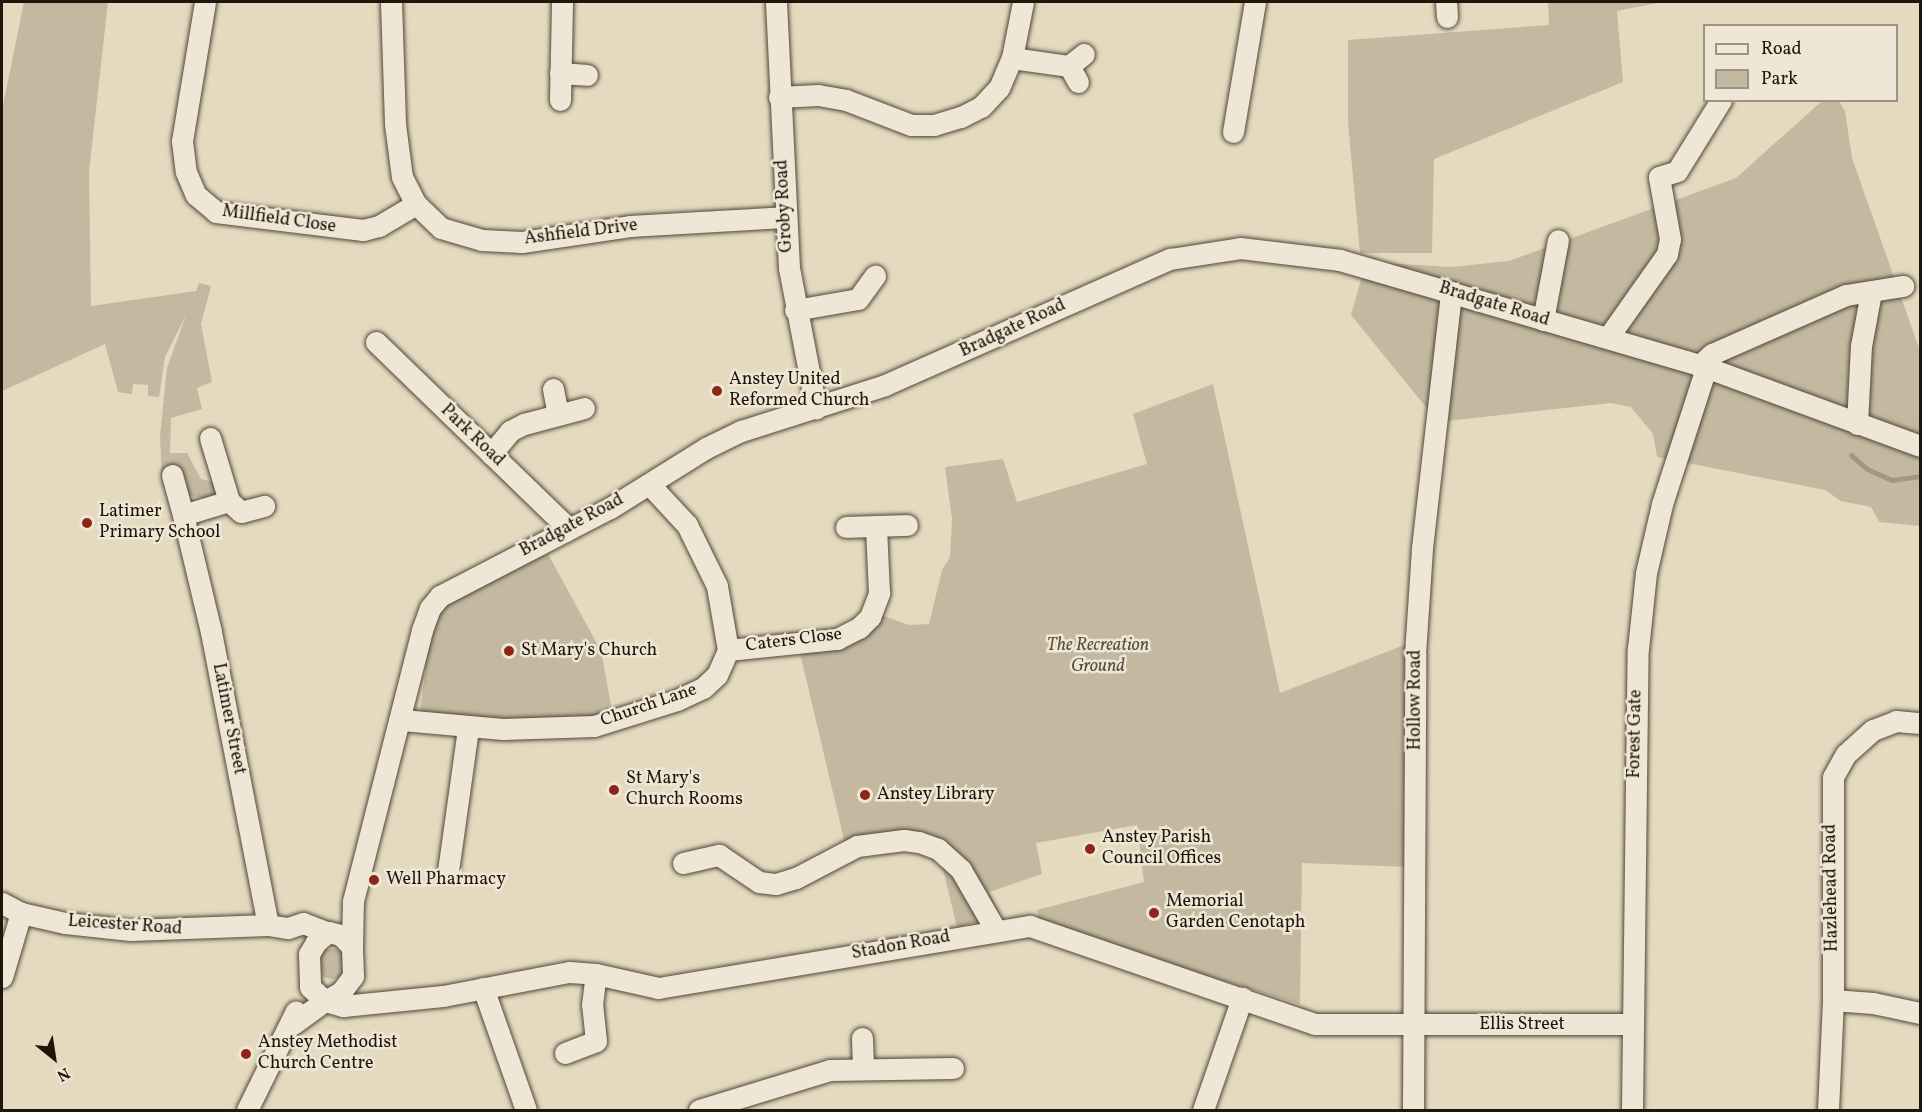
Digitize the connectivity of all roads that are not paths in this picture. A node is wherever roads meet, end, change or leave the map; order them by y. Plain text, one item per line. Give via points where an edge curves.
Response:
1 (205, 2) edge
2 (391, 2) edge
3 (562, 2) edge
4 (776, 2) edge
5 (1023, 2) edge
6 (1255, 2) edge
7 (1012, 58) junction
8 (1077, 67) dead end
9 (560, 73) junction
10 (587, 75) dead end
11 (779, 97) junction
12 (560, 100) dead end
13 (1720, 102) edge
14 (1233, 132) dead end
15 (416, 204) junction
16 (784, 217) junction
17 (1558, 240) dead end
18 (875, 276) dead end
19 (1903, 286) dead end
20 (1451, 292) junction
21 (1871, 292) junction
22 (795, 310) junction
23 (1543, 320) junction
24 (1609, 336) junction
25 (376, 342) dead end
26 (1703, 366) junction
27 (553, 389) dead end
28 (584, 408) dead end
29 (816, 408) junction
30 (558, 415) junction
31 (1857, 424) junction
32 (210, 438) dead end
33 (1920, 446) edge
34 (491, 454) junction
35 (172, 475) dead end
36 (649, 484) junction
37 (229, 501) junction
38 (264, 506) dead end
39 (183, 514) junction
40 (906, 525) dead end
41 (846, 527) dead end
42 (876, 527) junction
43 (566, 531) junction
44 (728, 650) junction
45 (402, 720) junction
46 (1920, 723) edge
47 (468, 728) junction
48 (683, 863) dead end
49 (448, 871) dead end
50 (353, 901) junction
51 (2, 903) edge
52 (21, 913) junction
53 (278, 927) junction
54 (994, 929) junction
55 (327, 932) junction
56 (352, 947) junction
57 (309, 954) junction
58 (596, 974) junction
59 (353, 976) junction
60 (2, 977) edge
61 (310, 987) junction
62 (483, 988) junction
63 (1242, 998) junction
64 (1833, 1000) junction
65 (325, 1001) junction
66 (381, 1002) junction
67 (1920, 1013) edge
68 (295, 1016) junction
69 (1411, 1024) junction
70 (1633, 1024) junction
71 (862, 1038) dead end
72 (566, 1053) dead end
73 (863, 1066) junction
74 (953, 1068) dead end
75 (247, 1110) edge
76 (526, 1110) edge
77 (699, 1110) edge
78 (1203, 1110) edge
79 (1413, 1110) edge
80 (1632, 1110) edge
81 (1828, 1110) edge

1 - 15 street, Millfield Close via 182,141 186,172 196,195 216,212 363,230 379,226
2 - 15 street, Ashfield Drive via 398,158 407,190
3 - 9 street
4 - 11 street, Groby Road
5 - 7 street
6 - 14 street via 1247,111
7 - 8 street
7 - 11 street via 999,88 981,107 934,125 910,124 846,100 818,95
9 - 10 street
9 - 12 street
11 - 16 street, Groby Road
13 - 24 street via 1677,171 1659,177 1670,239 1666,254
15 - 16 street, Ashfield Drive via 427,219 459,236 522,242 630,226
16 - 22 street, Groby Road
17 - 23 street
18 - 22 street via 858,299
19 - 21 street
20 - 23 street, Bradgate Road
20 - 29 street, Bradgate Road via 1340,260 1277,250 1212,250 1135,272 986,344
20 - 69 street, Hollow Road via 1422,548 1415,654
21 - 26 street via 1846,295 1712,354
21 - 31 street via 1861,346
22 - 29 street, Groby Road
23 - 24 street, Bradgate Road
24 - 26 street, Bradgate Road
25 - 34 street, Park Road
26 - 31 street, Bradgate Road
26 - 70 street, Forest Gate via 1646,573 1638,649 1632,859
27 - 30 street
28 - 30 street
29 - 36 street, Bradgate Road via 741,431
30 - 34 street via 510,431
31 - 33 street, Bradgate Road
32 - 37 street
34 - 43 street, Park Road via 561,521
35 - 39 street, Latimer Street
36 - 43 street, Bradgate Road
36 - 44 street via 687,525 708,561 717,586
37 - 38 street via 241,512
37 - 39 street
39 - 53 street, Latimer Street
40 - 42 street
41 - 42 street
42 - 44 street, Caters Close via 879,593 870,617 859,628 837,639
43 - 45 street, Bradgate Road via 459,583 430,608
44 - 47 street, Church Lane via 724,665 704,688 658,707 594,726
45 - 47 street, Church Lane
45 - 50 street, Bradgate Road
46 - 64 street, Hazlehead Road via 1896,721 1873,730 1845,754 1833,777
47 - 49 street
48 - 54 street via 719,855 759,882 776,884 795,879 857,846 919,842 938,849 962,870
50 - 55 street, Bradgate Road
50 - 56 street, Bradgate Road
51 - 52 street, Leicester Road
52 - 53 street, Leicester Road via 64,923 131,930
52 - 60 street
53 - 55 street, Leicester Road via 303,923
53 - 57 street
54 - 58 street, Stadon Road via 658,988
54 - 63 street, Stadon Road via 1030,926
55 - 56 street via 341,935
55 - 57 street
56 - 59 street
57 - 61 street
58 - 62 street, Stadon Road via 529,977
58 - 72 street via 592,1005 596,1041
59 - 65 street via 341,992
59 - 66 street via 359,988
61 - 65 street
61 - 68 street
62 - 66 street, Stadon Road
62 - 76 street
63 - 69 street, Stadon Road via 1315,1024
63 - 78 street
64 - 67 street
64 - 81 street, Hazlehead Road
65 - 66 street, Stadon Road via 343,1006
65 - 68 street
68 - 75 street
69 - 70 street, Ellis Street
69 - 79 street, Hollow Road
70 - 80 street, Forest Gate
71 - 73 street
73 - 74 street
73 - 77 street via 830,1070

